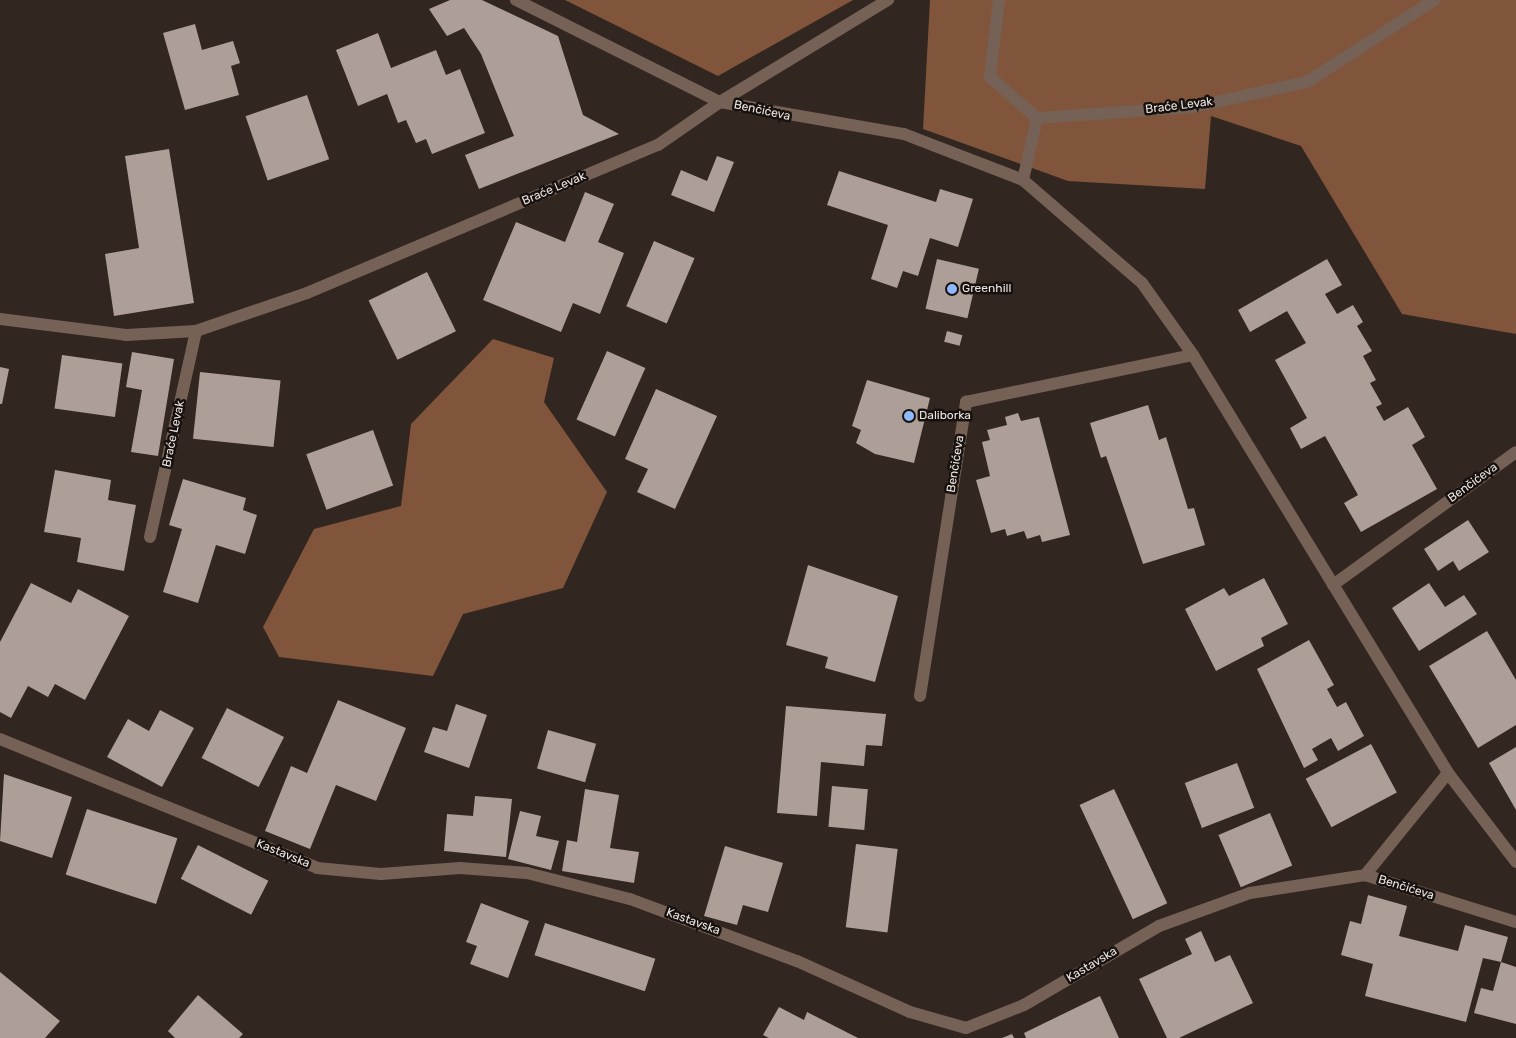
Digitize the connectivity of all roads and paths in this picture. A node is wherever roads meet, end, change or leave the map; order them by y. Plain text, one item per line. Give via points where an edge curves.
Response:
1 (516, 0) edge
2 (888, 0) edge
3 (999, 0) edge
4 (1434, 0) edge
5 (720, 102) junction
6 (1037, 118) junction
7 (1023, 180) junction
8 (0, 319) edge
9 (196, 330) junction
10 (1193, 355) junction
11 (1516, 452) edge
12 (150, 537) dead end
13 (1333, 585) junction
14 (920, 696) dead end
15 (0, 739) edge
16 (1448, 773) junction
17 (1516, 862) edge
18 (1365, 875) junction
19 (1516, 922) edge

1 - 5 street, Benčićeva
2 - 5 street, Braće Levak
3 - 6 street via 990,76
4 - 6 street, Braće Levak via 1306,82 1193,107
5 - 7 street, Benčićeva via 904,134
5 - 9 street, Braće Levak via 658,145 307,293
6 - 7 street
7 - 10 street, Benčićeva via 1142,283
8 - 9 street, Braće Levak via 126,335
9 - 12 street, Braće Levak
10 - 13 street, Benčićeva
10 - 14 street, Benčićeva via 966,402
11 - 13 street, Benčićeva
13 - 16 street, Benčićeva
15 - 18 street, Kastavska via 317,868 381,874 460,868 526,873 630,899 797,960 910,1012 966,1028 1024,1005 1159,926 1250,894
16 - 17 street, Benčićeva
16 - 18 street, Benčićeva
18 - 19 street, Benčićeva

